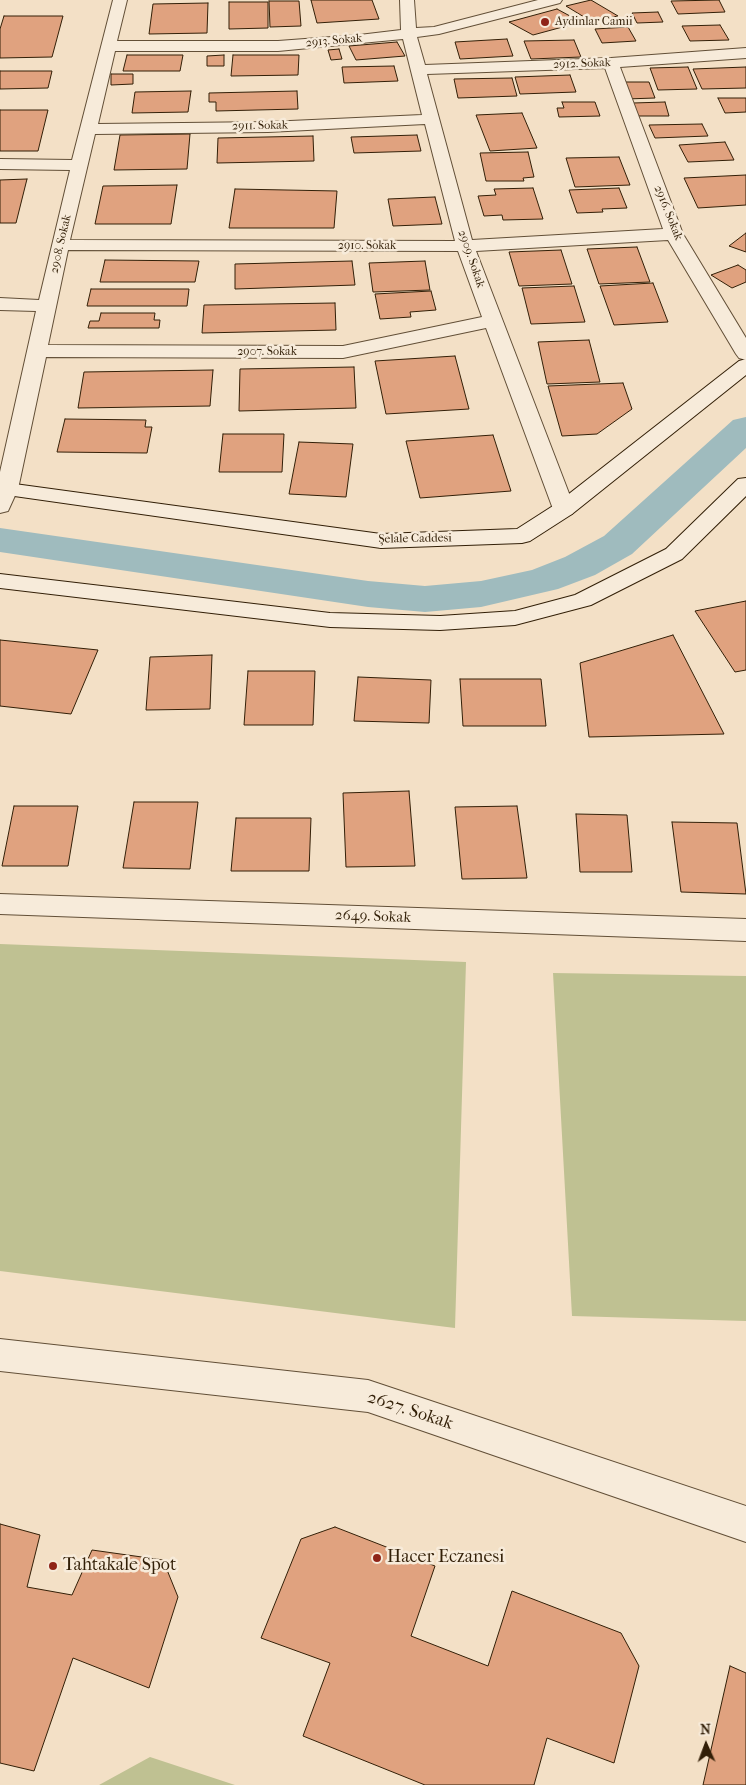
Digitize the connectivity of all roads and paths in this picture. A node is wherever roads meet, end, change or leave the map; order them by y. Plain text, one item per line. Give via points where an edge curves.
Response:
1 (120, 0) edge
2 (407, 0) edge
3 (555, 0) edge
4 (408, 34) junction
5 (109, 46) junction
6 (746, 53) edge
7 (611, 63) junction
8 (418, 70) junction
9 (431, 119) junction
10 (88, 129) junction
11 (0, 164) edge
12 (79, 164) junction
13 (674, 234) junction
14 (60, 245) junction
15 (465, 246) junction
16 (0, 304) edge
17 (46, 306) junction
18 (494, 321) junction
19 (37, 351) junction
20 (746, 354) edge
21 (746, 365) edge
22 (746, 484) edge
23 (2, 494) edge
24 (564, 509) junction
25 (0, 581) edge
26 (0, 904) edge
27 (746, 930) edge
28 (0, 1355) edge
29 (746, 1524) edge

1 - 5 street, 2908. Sokak
2 - 4 street, 2909. Sokak
3 - 4 street, 2913. Sokak via 434,31
4 - 5 street, 2913. Sokak via 278,46
4 - 8 street, 2909. Sokak
5 - 10 street, 2908. Sokak
6 - 7 street, 2912. Sokak
7 - 8 street, 2912. Sokak
7 - 13 street, 2916. Sokak
8 - 9 street, 2909. Sokak
9 - 10 street, 2911. Sokak via 268,127
9 - 15 street, 2909. Sokak
10 - 12 street, 2908. Sokak
11 - 12 street
12 - 14 street, 2908. Sokak
13 - 15 street, 2910. Sokak
13 - 20 street, 2916. Sokak
14 - 15 street, 2910. Sokak
14 - 17 street, 2908. Sokak
15 - 18 street, 2909. Sokak
16 - 17 street
17 - 19 street, 2908. Sokak
18 - 19 street, 2907. Sokak via 343,352
18 - 24 street, 2909. Sokak
19 - 23 street, 2908. Sokak
21 - 24 street, Şelale Caddesi
22 - 25 street via 674,554 583,600 515,618 440,623 330,620
23 - 24 street, Şelale Caddesi via 381,541 522,536
26 - 27 street, 2649. Sokak
28 - 29 street, 2627. Sokak via 368,1396

